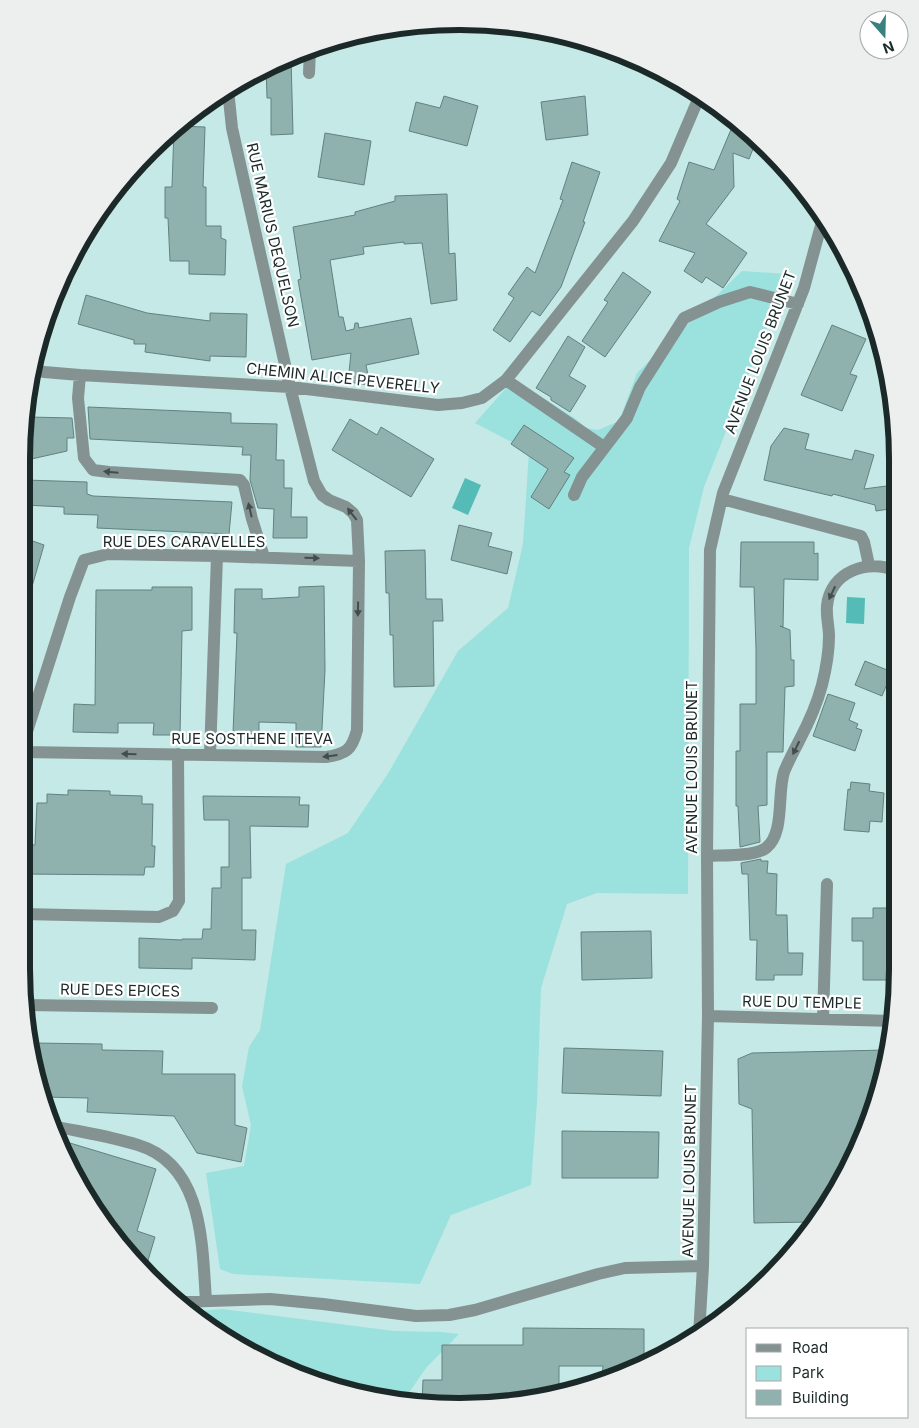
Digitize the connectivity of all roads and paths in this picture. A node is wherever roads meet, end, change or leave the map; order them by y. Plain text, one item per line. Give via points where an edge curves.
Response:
1 (310, 57) edge
2 (309, 73) dead end
3 (229, 97) edge
4 (697, 101) edge
5 (821, 227) edge
6 (798, 304) junction
7 (39, 371) edge
8 (80, 375) junction
9 (506, 380) junction
10 (290, 387) junction
11 (604, 447) junction
12 (574, 495) dead end
13 (722, 499) junction
14 (217, 556) junction
15 (264, 557) junction
16 (359, 561) junction
17 (869, 565) junction
18 (889, 568) edge
19 (30, 722) edge
20 (30, 752) edge
21 (178, 754) junction
22 (210, 755) junction
23 (707, 856) junction
24 (827, 884) dead end
25 (30, 914) edge
26 (32, 1005) edge
27 (212, 1008) dead end
28 (708, 1016) junction
29 (823, 1019) junction
30 (885, 1021) edge
31 (61, 1128) edge
32 (703, 1266) junction
33 (206, 1301) junction
34 (189, 1302) edge
35 (700, 1325) edge

1 - 2 street
3 - 10 street, RUE MARIUS DEQUELSON via 232,128
4 - 9 street, CHEMIN ALICE PEVERELLY via 671,163 633,221
5 - 6 street, AVENUE LOUIS BRUNET
6 - 11 street via 750,292 684,318 640,387 627,418
6 - 13 street, AVENUE LOUIS BRUNET
7 - 8 street, CHEMIN ALICE PEVERELLY
8 - 10 street, CHEMIN ALICE PEVERELLY
15 -> 8 street via 244,484 240,480 93,470 84,458 78,398
9 - 10 street, CHEMIN ALICE PEVERELLY via 482,398 438,405
9 - 11 street
16 -> 10 street, RUE MARIUS DEQUELSON via 358,520 346,507 329,500 317,488
11 - 12 street via 582,477
13 - 17 street via 861,536
13 - 23 street, AVENUE LOUIS BRUNET via 710,550
14 - 15 street, RUE DES CARAVELLES
14 - 19 street, RUE DES CARAVELLES via 108,554 84,560
14 - 22 street
15 -> 16 street, RUE DES CARAVELLES
16 -> 22 street, RUE SOSTHENE ITEVA via 357,730 353,745 341,755 326,757
17 - 18 street
17 -> 23 street via 840,578 827,605 828,663 812,712 784,772 779,822 773,840 755,853
21 -> 20 street, RUE SOSTHENE ITEVA
21 - 22 street, RUE SOSTHENE ITEVA
21 - 25 street via 179,901 173,911 159,917
23 - 28 street, AVENUE LOUIS BRUNET
24 - 29 street
26 - 27 street, RUE DES EPICES
28 - 29 street, RUE DU TEMPLE
28 - 32 street, AVENUE LOUIS BRUNET
29 - 30 street, RUE DU TEMPLE
31 - 33 street via 140,1145 162,1156 177,1170 196,1209
32 - 33 street via 625,1268 449,1315 416,1316 270,1299
32 - 35 street, AVENUE LOUIS BRUNET
33 - 34 street

